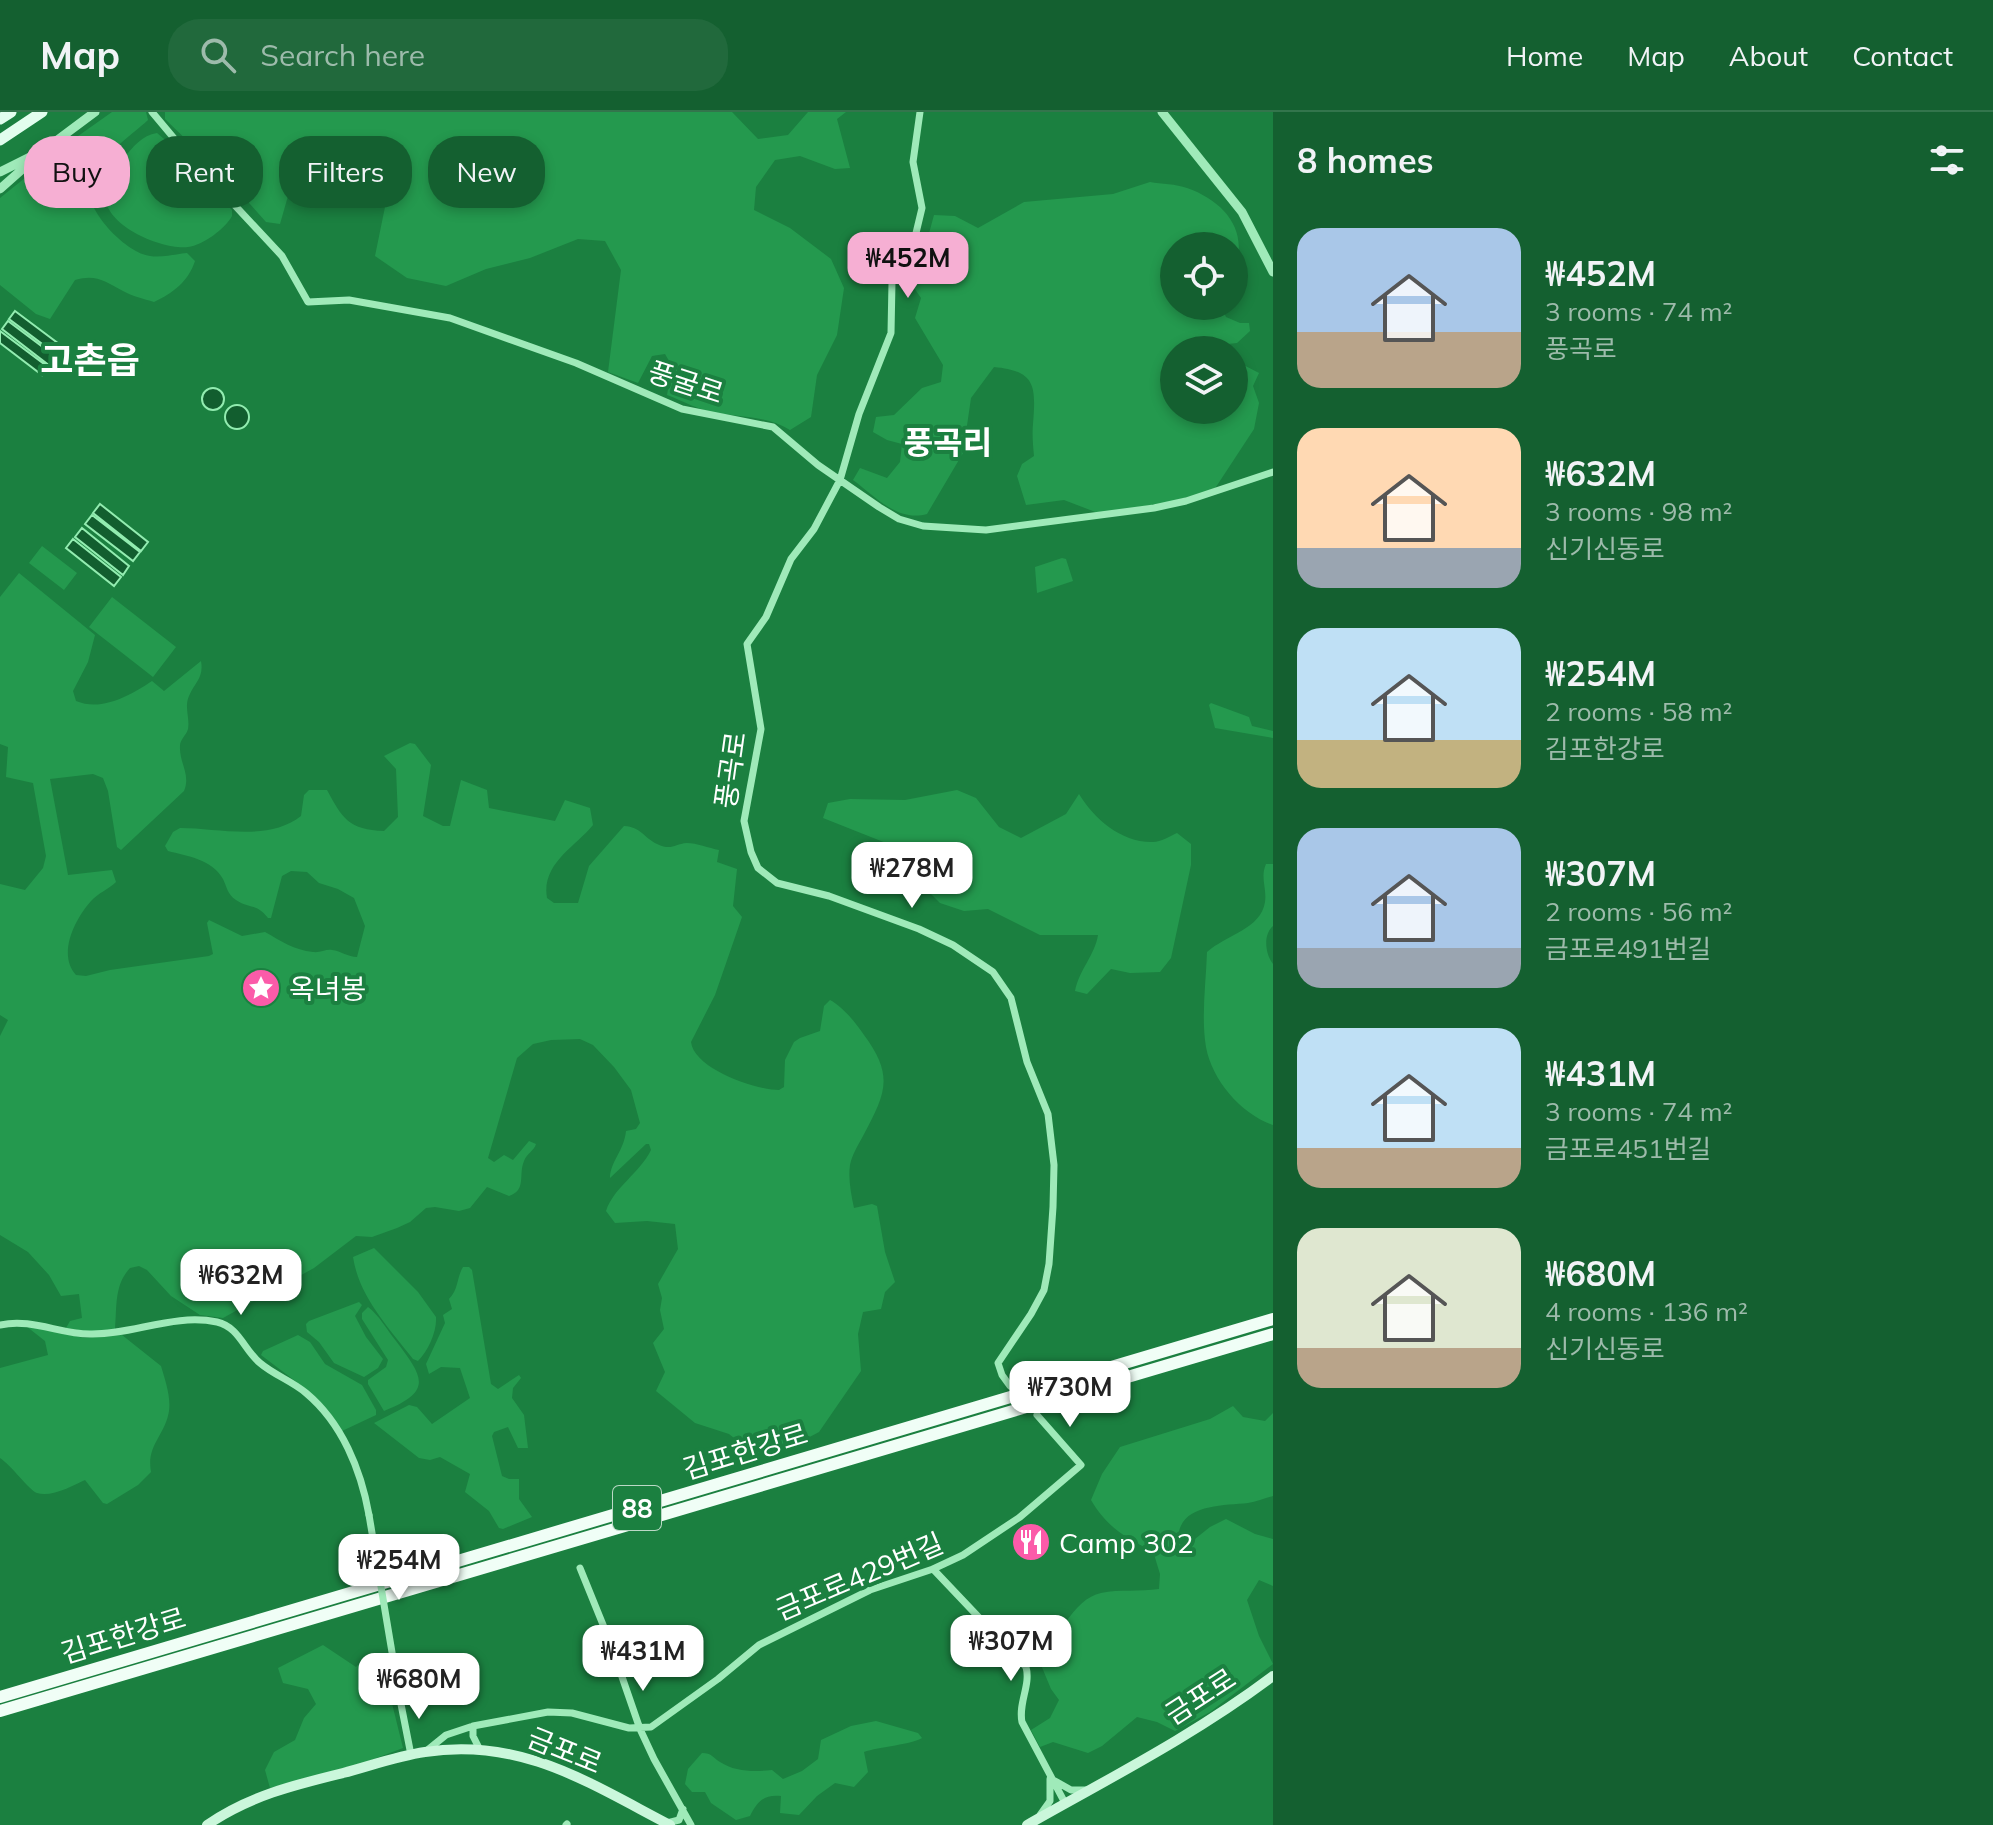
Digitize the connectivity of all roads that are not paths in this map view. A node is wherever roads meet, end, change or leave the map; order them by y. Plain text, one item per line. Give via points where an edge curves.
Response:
1 (11, 112) edge
2 (42, 112) edge
3 (95, 112) edge
4 (152, 112) edge
5 (920, 112) edge
6 (1162, 112) edge
7 (0, 119) edge
8 (63, 136) edge
9 (0, 140) edge
10 (24, 160) edge
11 (24, 168) edge
12 (0, 172) edge
13 (0, 189) edge
14 (1273, 272) edge
15 (1273, 472) edge
16 (840, 480) junction
17 (1273, 1319) edge
18 (0, 1325) edge
19 (1273, 1334) edge
20 (1010, 1386) dead end
21 (1037, 1415) dead end
22 (580, 1568) dead end
23 (933, 1569) junction
24 (1273, 1676) edge
25 (0, 1697) edge
26 (0, 1711) edge
27 (473, 1726) junction
28 (640, 1729) junction
29 (480, 1750) junction
30 (425, 1752) junction
31 (411, 1755) junction
32 (1050, 1777) junction
33 (1090, 1789) junction
34 (1065, 1803) junction
35 (683, 1809) junction
36 (1037, 1819) junction
37 (668, 1824) edge
38 (207, 1825) edge
39 (691, 1825) edge
40 (1027, 1825) edge

1 - 7 main road
2 - 9 main road
3 - 8 street
4 - 16 street, 풍굴로 via 282,256 308,302 349,300 468,324 682,409 773,427
5 - 16 street, 풍곡로 via 913,162 922,200 920,219 892,282 891,333
6 - 14 street via 1242,212
10 - 12 street
11 - 13 street
15 - 16 street, 풍굴로 via 1166,506 975,531 899,519
16 - 20 street, 풍곡로 via 747,644 761,729 745,829 754,860 770,879 931,934 986,967 1008,992 1031,1074 1047,1106 1054,1165 1044,1290 998,1363
17 - 25 highway, 김포한강로 / 88
18 - 31 street, bridge via 22,1322 93,1334 172,1322 221,1323 260,1363 322,1410 354,1460 369,1515
19 - 26 highway, 김포한강로 / 88
21 - 23 street, 금포로429번길 via 1081,1465 1013,1522
22 - 28 street
23 - 28 street, 금포로429번길 via 870,1590 759,1645 659,1722
23 - 32 street via 1026,1667 1020,1717
24 - 33 main road, 금포로 via 1211,1720
27 - 28 street via 560,1712
27 - 29 street
27 - 30 street via 446,1735
28 - 35 street
29 - 30 main road, 금포로
29 - 37 main road, 금포로 via 552,1766
30 - 31 main road, 금포로
31 - 38 main road, 금포로 via 257,1797
32 - 33 street via 1071,1790
32 - 34 street
32 - 36 street via 1050,1801
33 - 34 main road, 금포로
34 - 36 main road, 금포로
35 - 37 street via 679,1820
35 - 39 street
36 - 40 main road, 금포로

